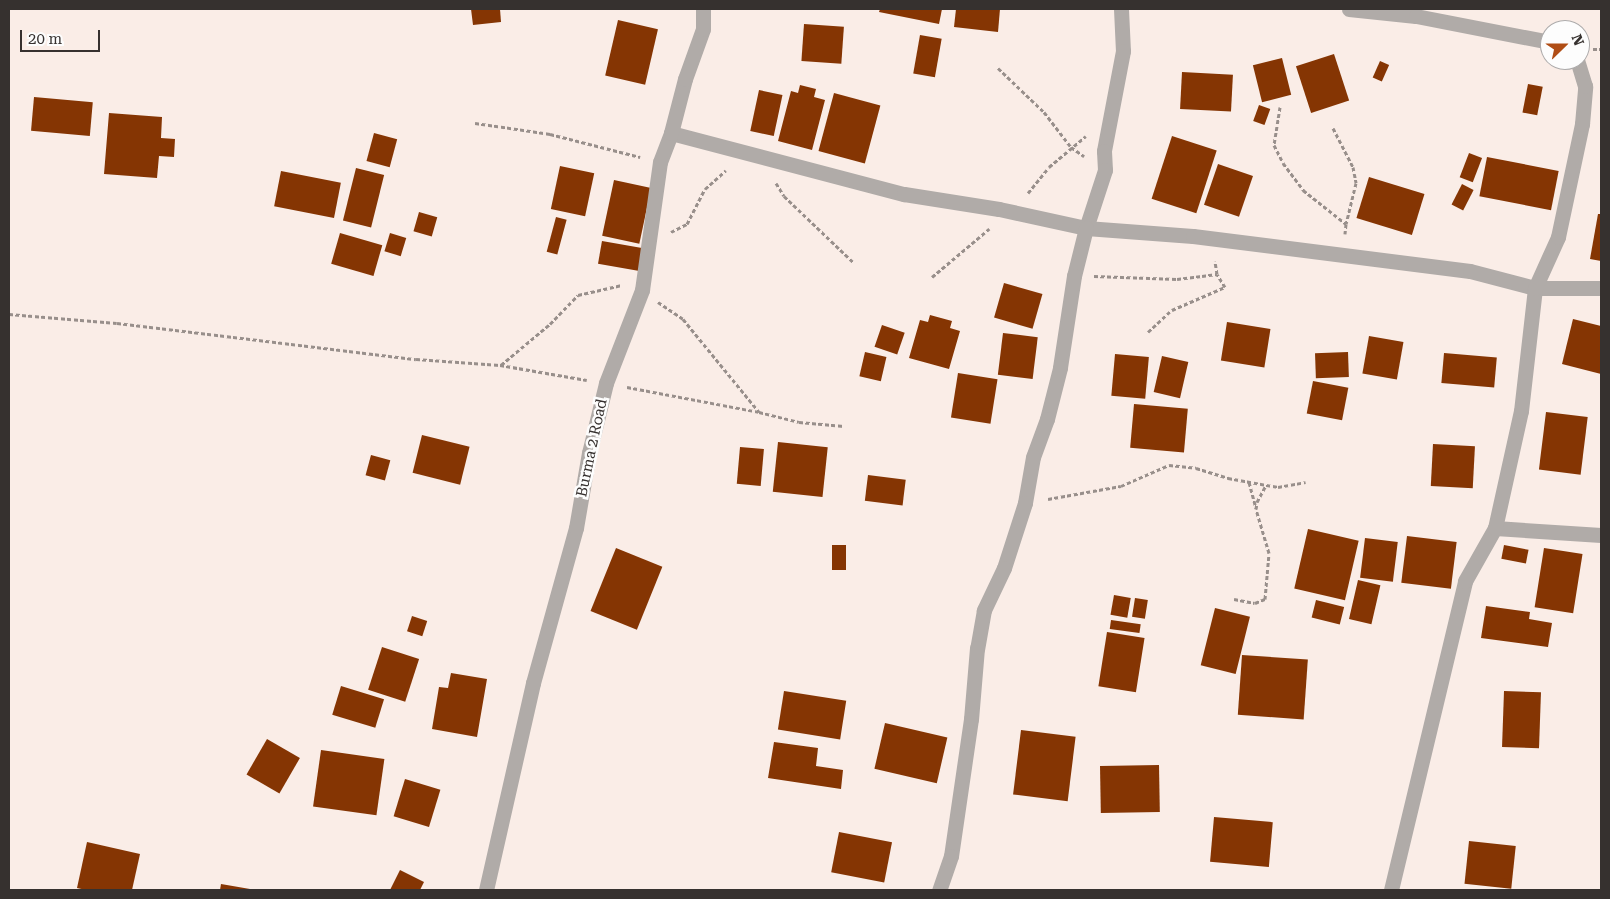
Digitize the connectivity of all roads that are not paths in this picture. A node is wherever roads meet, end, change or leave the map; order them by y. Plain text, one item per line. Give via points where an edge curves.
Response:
1 (702, 9) edge
2 (1121, 9) edge
3 (1349, 9) edge
4 (1540, 40) edge
5 (1580, 70) edge
6 (671, 133) junction
7 (1086, 228) junction
8 (1535, 288) junction
9 (1601, 288) edge
10 (1495, 528) junction
11 (1600, 536) edge
12 (486, 890) edge
13 (939, 890) edge
14 (1391, 890) edge

1 - 6 street, Burma 2 Road via 703,30
2 - 7 street via 1123,51 1104,151 1105,170
3 - 4 street via 1416,16
5 - 8 street via 1585,86 1582,124 1558,237
6 - 7 street via 904,194 999,209
6 - 12 street, Burma 2 Road via 660,162 643,282 606,383 576,528 533,683
7 - 8 street via 1193,236 1470,271
7 - 13 street via 1074,276 1060,368 1033,457 1025,503 1004,568 984,610 951,856
8 - 9 street
8 - 10 street via 1521,411
10 - 11 street
10 - 14 street via 1465,581

